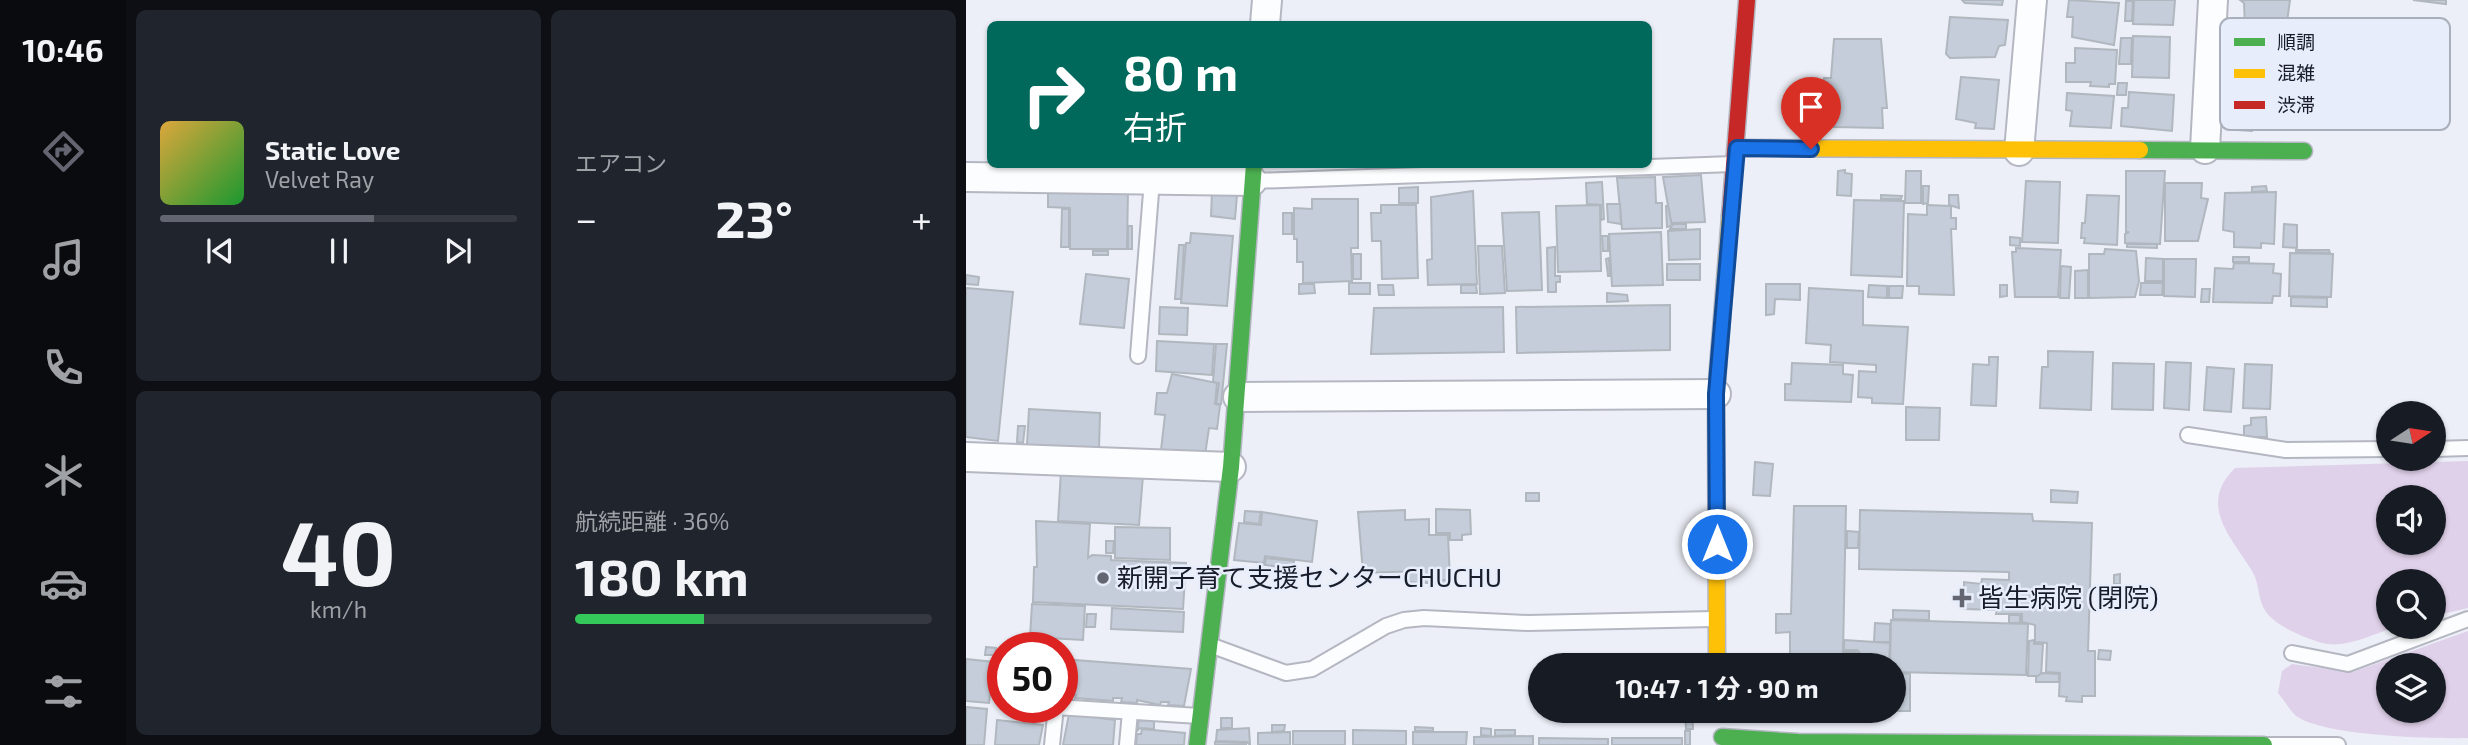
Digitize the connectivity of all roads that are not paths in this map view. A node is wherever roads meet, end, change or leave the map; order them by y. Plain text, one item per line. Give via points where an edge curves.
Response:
1 (1267, 0) edge
2 (1748, 0) edge
3 (2032, 0) edge
4 (2213, 0) edge
5 (1265, 21) edge
6 (2205, 149) junction
7 (2019, 151) junction
8 (2304, 151) dead end
9 (1736, 156) junction
10 (1652, 159) edge
11 (1395, 168) edge
12 (1253, 173) edge
13 (966, 177) edge
14 (1152, 180) junction
15 (1138, 356) dead end
16 (1716, 394) junction
17 (1238, 397) junction
18 (2188, 435) dead end
19 (2468, 448) edge
20 (2376, 449) edge
21 (2446, 449) edge
22 (966, 457) edge
23 (1231, 467) junction
24 (1717, 619) junction
25 (2468, 619) edge
26 (1209, 645) junction
27 (1717, 653) edge
28 (2292, 653) dead end
29 (1130, 712) junction
30 (1200, 716) junction
31 (1722, 735) edge
32 (1052, 745) edge
33 (1126, 745) edge
34 (1197, 745) edge
35 (2264, 745) edge
36 (2338, 745) edge

1 - 5 street
2 - 9 street
3 - 7 street
4 - 6 street
6 - 7 street
6 - 8 street
7 - 9 street
9 - 10 lane
9 - 16 street
11 - 12 lane
12 - 14 street
12 - 17 street
13 - 14 street
14 - 15 lane
16 - 17 street
16 - 24 street
17 - 23 street
18 - 20 lane via 2286,450
19 - 21 lane
22 - 23 street
23 - 26 street
24 - 26 lane via 1404,620 1312,668 1286,673
24 - 27 street
25 - 28 lane via 2348,664
26 - 30 street
29 - 30 lane
29 - 32 lane via 1056,707
29 - 33 lane
30 - 34 street
31 - 35 street via 1798,742
35 - 36 lane

